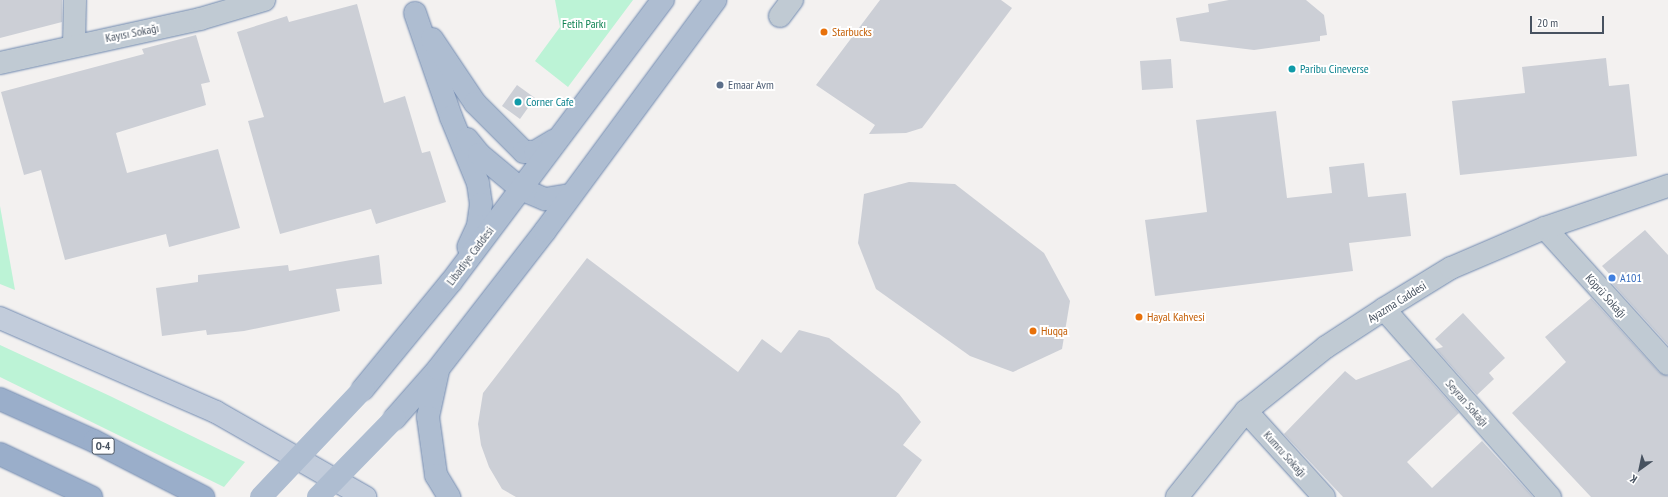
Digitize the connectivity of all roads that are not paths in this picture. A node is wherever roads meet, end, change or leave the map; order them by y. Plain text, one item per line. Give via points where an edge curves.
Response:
1 (75, 0) edge
2 (264, 0) edge
3 (663, 0) edge
4 (715, 0) edge
5 (412, 6) edge
6 (74, 45) junction
7 (0, 63) edge
8 (451, 117) junction
9 (556, 139) junction
10 (524, 152) junction
11 (534, 172) junction
12 (1668, 186) edge
13 (521, 189) junction
14 (570, 195) junction
15 (545, 199) junction
16 (1545, 228) junction
17 (545, 231) junction
18 (451, 282) junction
19 (1384, 309) junction
20 (0, 318) edge
21 (1668, 364) edge
22 (438, 369) junction
23 (0, 400) edge
24 (1246, 411) junction
25 (0, 454) edge
26 (91, 497) edge
27 (203, 497) edge
28 (261, 497) edge
29 (318, 497) edge
30 (365, 497) edge
31 (449, 497) edge
32 (1177, 497) edge
33 (1324, 497) edge
34 (1550, 497) edge

1 - 6 street
2 - 6 street, Kayısı Sokağı via 200,19
3 - 9 main road, Libadiye Caddesi
4 - 14 main road
5 - 8 main road
5 - 10 main road via 475,102
6 - 7 street, Kayısı Sokağı
8 - 13 main road via 479,154
8 - 18 main road via 478,183 481,204 478,226
9 - 10 main road via 536,152
9 - 11 main road, Libadiye Caddesi
10 - 11 main road
11 - 13 main road, Libadiye Caddesi
11 - 15 main road
12 - 16 street, Ayazma Caddesi
13 - 15 main road
13 - 18 main road, Libadiye Caddesi
14 - 15 main road
14 - 17 main road
15 - 17 main road via 549,211
16 - 19 street, Ayazma Caddesi via 1451,268
16 - 21 street, Köprü Sokağı
17 - 22 main road
18 - 28 main road, Libadiye Caddesi, bridge via 362,389
19 - 24 street, Ayazma Caddesi via 1326,347
19 - 34 street, Seyran Sokağı
20 - 30 main road via 216,412
22 - 29 main road, bridge via 395,418
22 - 31 main road via 428,417 436,475
23 - 27 highway, O-4 via 94,441
24 - 32 street, Ayazma Caddesi
24 - 33 street, Kumru Sokağı
25 - 26 highway

